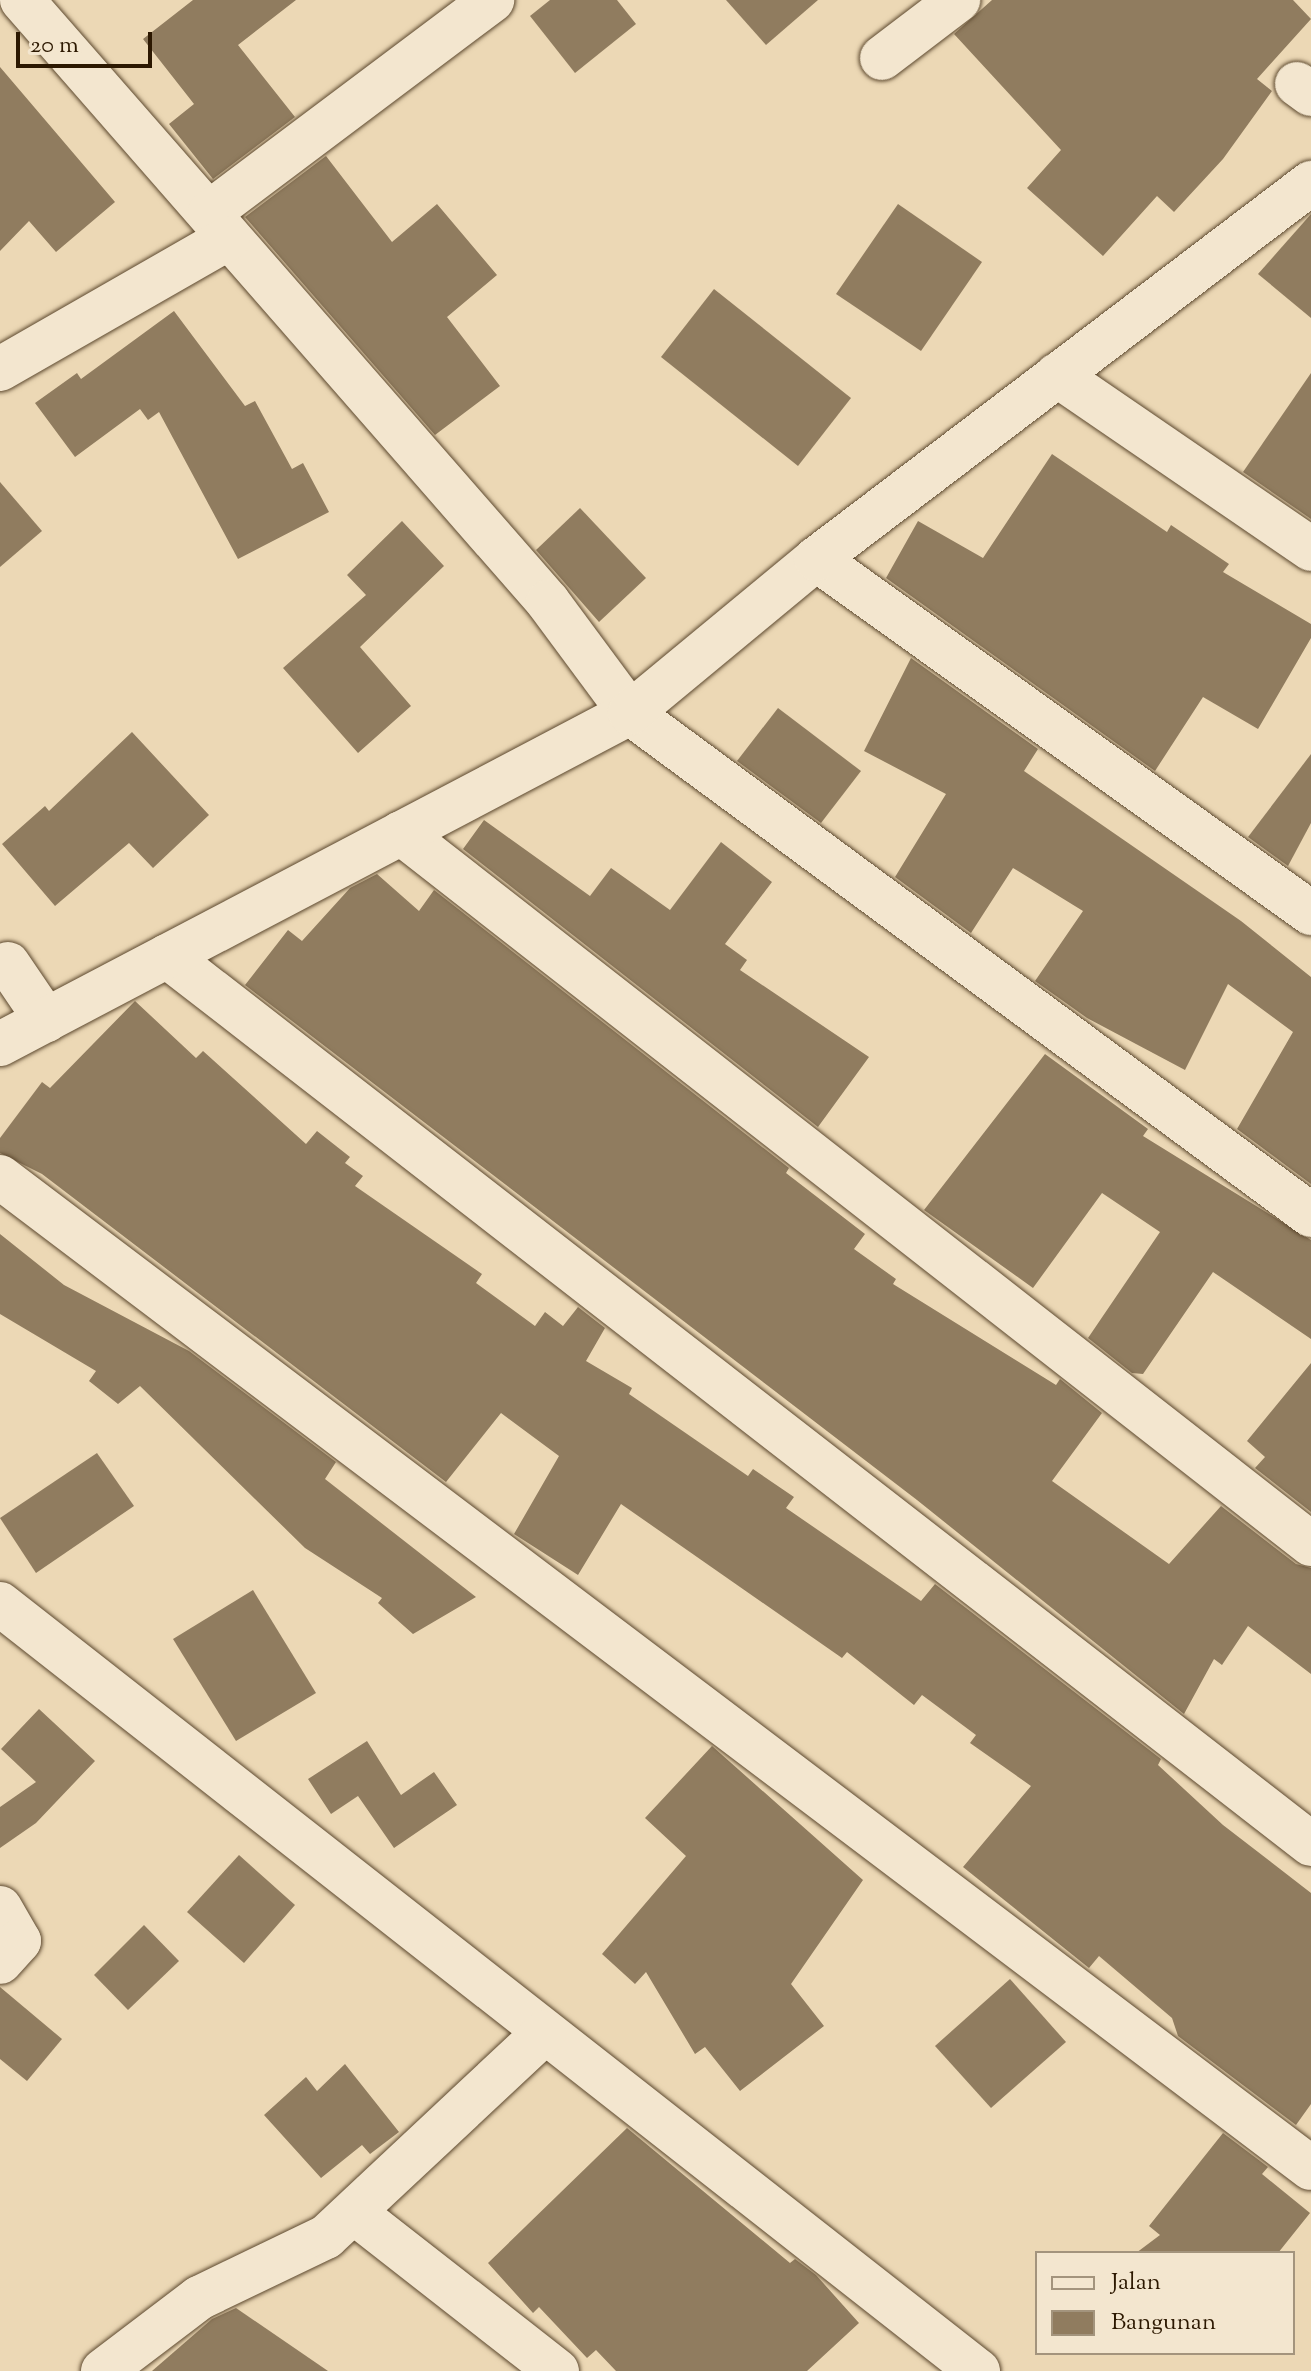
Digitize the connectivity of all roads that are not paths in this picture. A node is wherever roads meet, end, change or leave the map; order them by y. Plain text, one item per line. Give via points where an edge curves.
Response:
1 (22, 0) edge
2 (492, 0) edge
3 (958, 0) edge
4 (882, 58) dead end
5 (1311, 183) edge
6 (219, 226) junction
7 (0, 369) edge
8 (1057, 375) junction
9 (1311, 549) edge
10 (816, 559) junction
11 (630, 713) junction
12 (401, 833) junction
13 (1311, 913) edge
14 (167, 956) junction
15 (8, 964) dead end
16 (46, 1020) junction
17 (0, 1044) edge
18 (0, 1177) edge
19 (1311, 1215) edge
20 (1311, 1544) edge
21 (0, 1604) edge
22 (1311, 1844) edge
23 (0, 1908) edge
24 (0, 1962) edge
25 (544, 2033) junction
26 (1311, 2168) edge
27 (356, 2214) junction
28 (103, 2371) edge
29 (557, 2371) edge
30 (978, 2371) edge

1 - 6 street
2 - 6 street
3 - 4 street
5 - 8 street
6 - 7 street
6 - 11 street via 548,602
8 - 9 street
8 - 10 street
10 - 11 street via 695,665
10 - 13 street
11 - 12 street
11 - 19 street
12 - 14 street
12 - 20 street
14 - 16 street
14 - 22 street
15 - 16 street
16 - 17 street
18 - 26 street
21 - 25 street
23 - 24 street via 19,1941
25 - 27 street
25 - 30 street
27 - 28 street via 326,2237 199,2298
27 - 29 street

